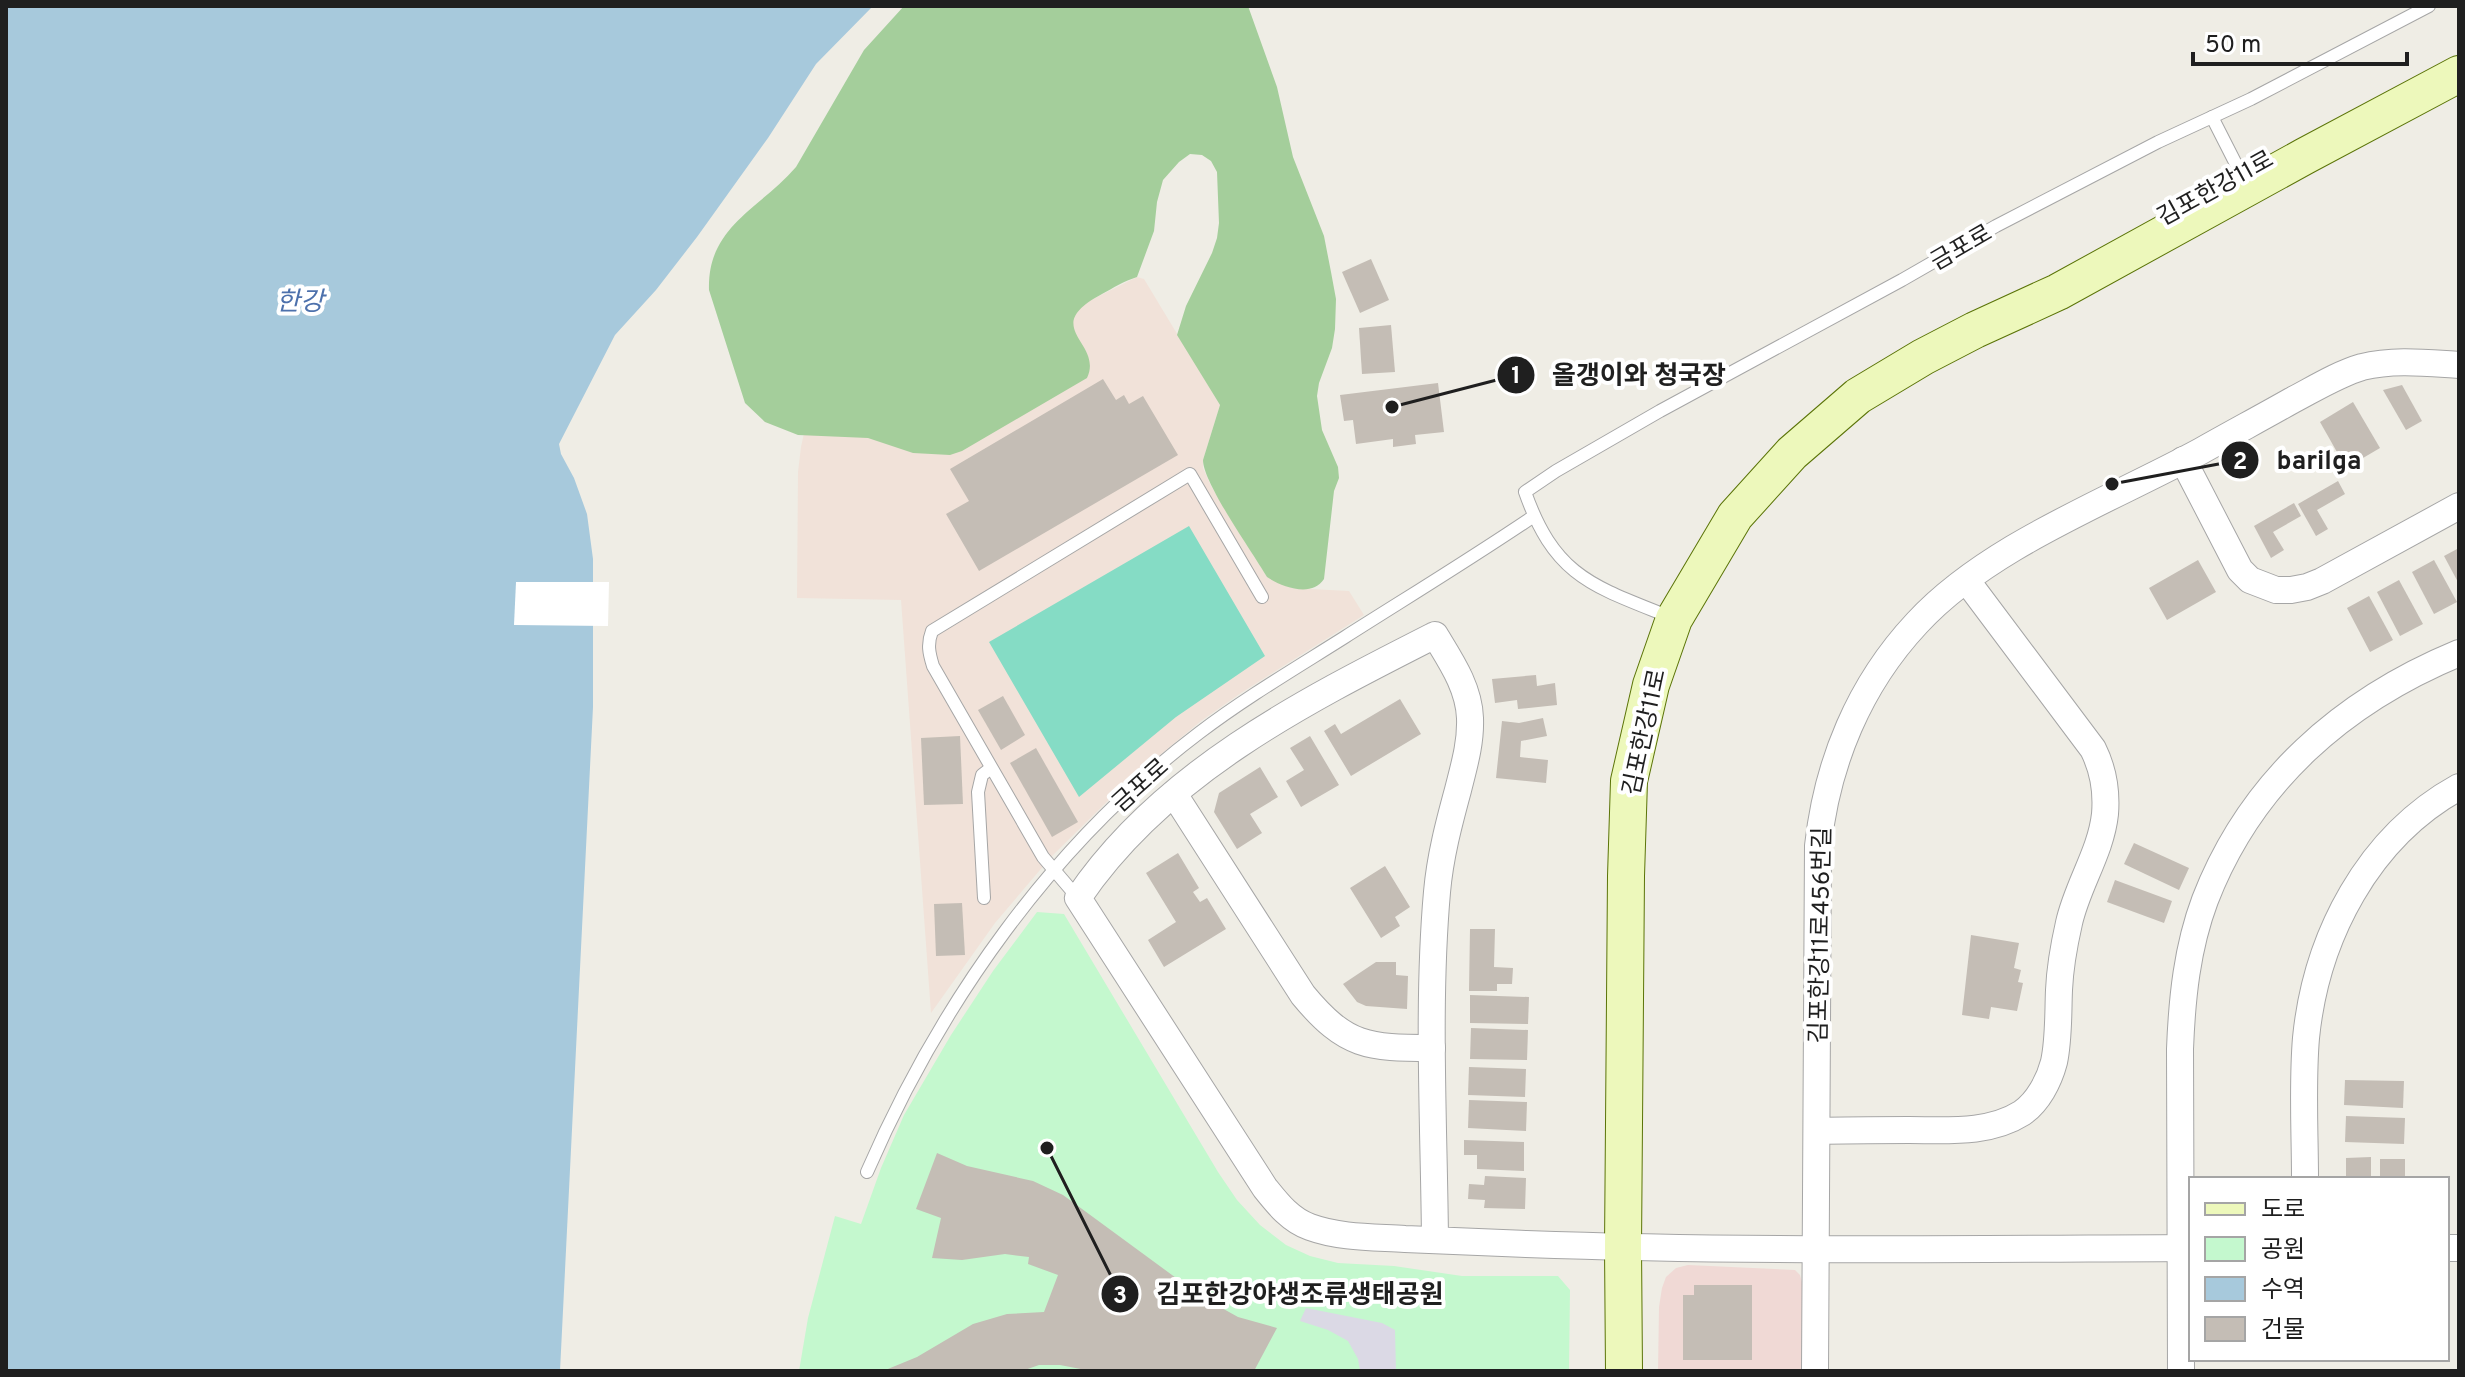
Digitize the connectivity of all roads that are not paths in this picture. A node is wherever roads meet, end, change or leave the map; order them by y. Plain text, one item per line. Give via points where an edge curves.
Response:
1 (2429, 6) edge
2 (2459, 54) edge
3 (2459, 74) edge
4 (2212, 117) junction
5 (2241, 174) junction
6 (1975, 330) junction
7 (2459, 365) edge
8 (2183, 460) junction
9 (2459, 506) edge
10 (1534, 516) junction
11 (1967, 581) junction
12 (1262, 597) dead end
13 (1674, 619) junction
14 (2459, 653) edge
15 (991, 768) junction
16 (2459, 787) edge
17 (1174, 794) junction
18 (1054, 872) junction
19 (984, 898) dead end
20 (1078, 898) junction
21 (1432, 1048) junction
22 (1818, 1131) junction
23 (867, 1172) dead end
24 (2305, 1177) edge
25 (1435, 1240) junction
26 (1623, 1247) junction
27 (2186, 1248) edge
28 (1815, 1249) junction
29 (1624, 1371) edge
30 (1815, 1371) edge
31 (2181, 1371) edge

1 - 4 lane, 금포로
2 - 5 main road, 김포한강11로
3 - 6 main road, 김포한강11로 via 2058,292
4 - 5 lane
4 - 10 lane, 금포로 via 1996,226 1566,464 1525,492
5 - 6 main road, 김포한강11로 via 2051,280
6 - 13 main road, 김포한강11로 via 1858,396 1792,453 1735,516
7 - 8 street, 김포한강11로456번길 via 2361,368
8 - 9 street via 2240,570 2276,590 2322,581
8 - 11 street, 김포한강11로456번길 via 2037,535
10 - 13 lane via 1567,566 1585,580
10 - 18 lane, 금포로 via 1197,734 1137,785
11 - 22 street, 김포한강11로456번길 via 1917,623 1879,670 1846,733 1826,792 1817,878
11 - 22 street via 2093,749 2104,778 2105,815 2064,947 2054,1063 2037,1099 1993,1125
12 - 15 lane via 1190,474 943,622 928,640 933,666
13 - 26 main road, 김포한강11로 via 1651,685 1629,781
14 - 27 street via 2400,680 2337,721 2262,799 2220,866 2194,937 2182,1005
15 - 18 lane
15 - 19 lane via 982,775 978,792
16 - 24 street via 2403,827 2377,857 2330,937 2306,1040
17 - 20 street via 1100,866
17 - 21 street via 1320,1016 1363,1044
17 - 21 street via 1271,724 1435,635 1463,685 1470,718 1437,889
18 - 20 lane
18 - 23 lane, 금포로 via 940,1025
20 - 25 street via 1265,1188 1293,1219 1362,1237
21 - 25 street
22 - 28 street, 김포한강11로456번길
25 - 26 street
26 - 28 street
26 - 29 main road, 김포한강11로
27 - 28 street
27 - 31 street
28 - 30 street, 김포한강11로456번길

